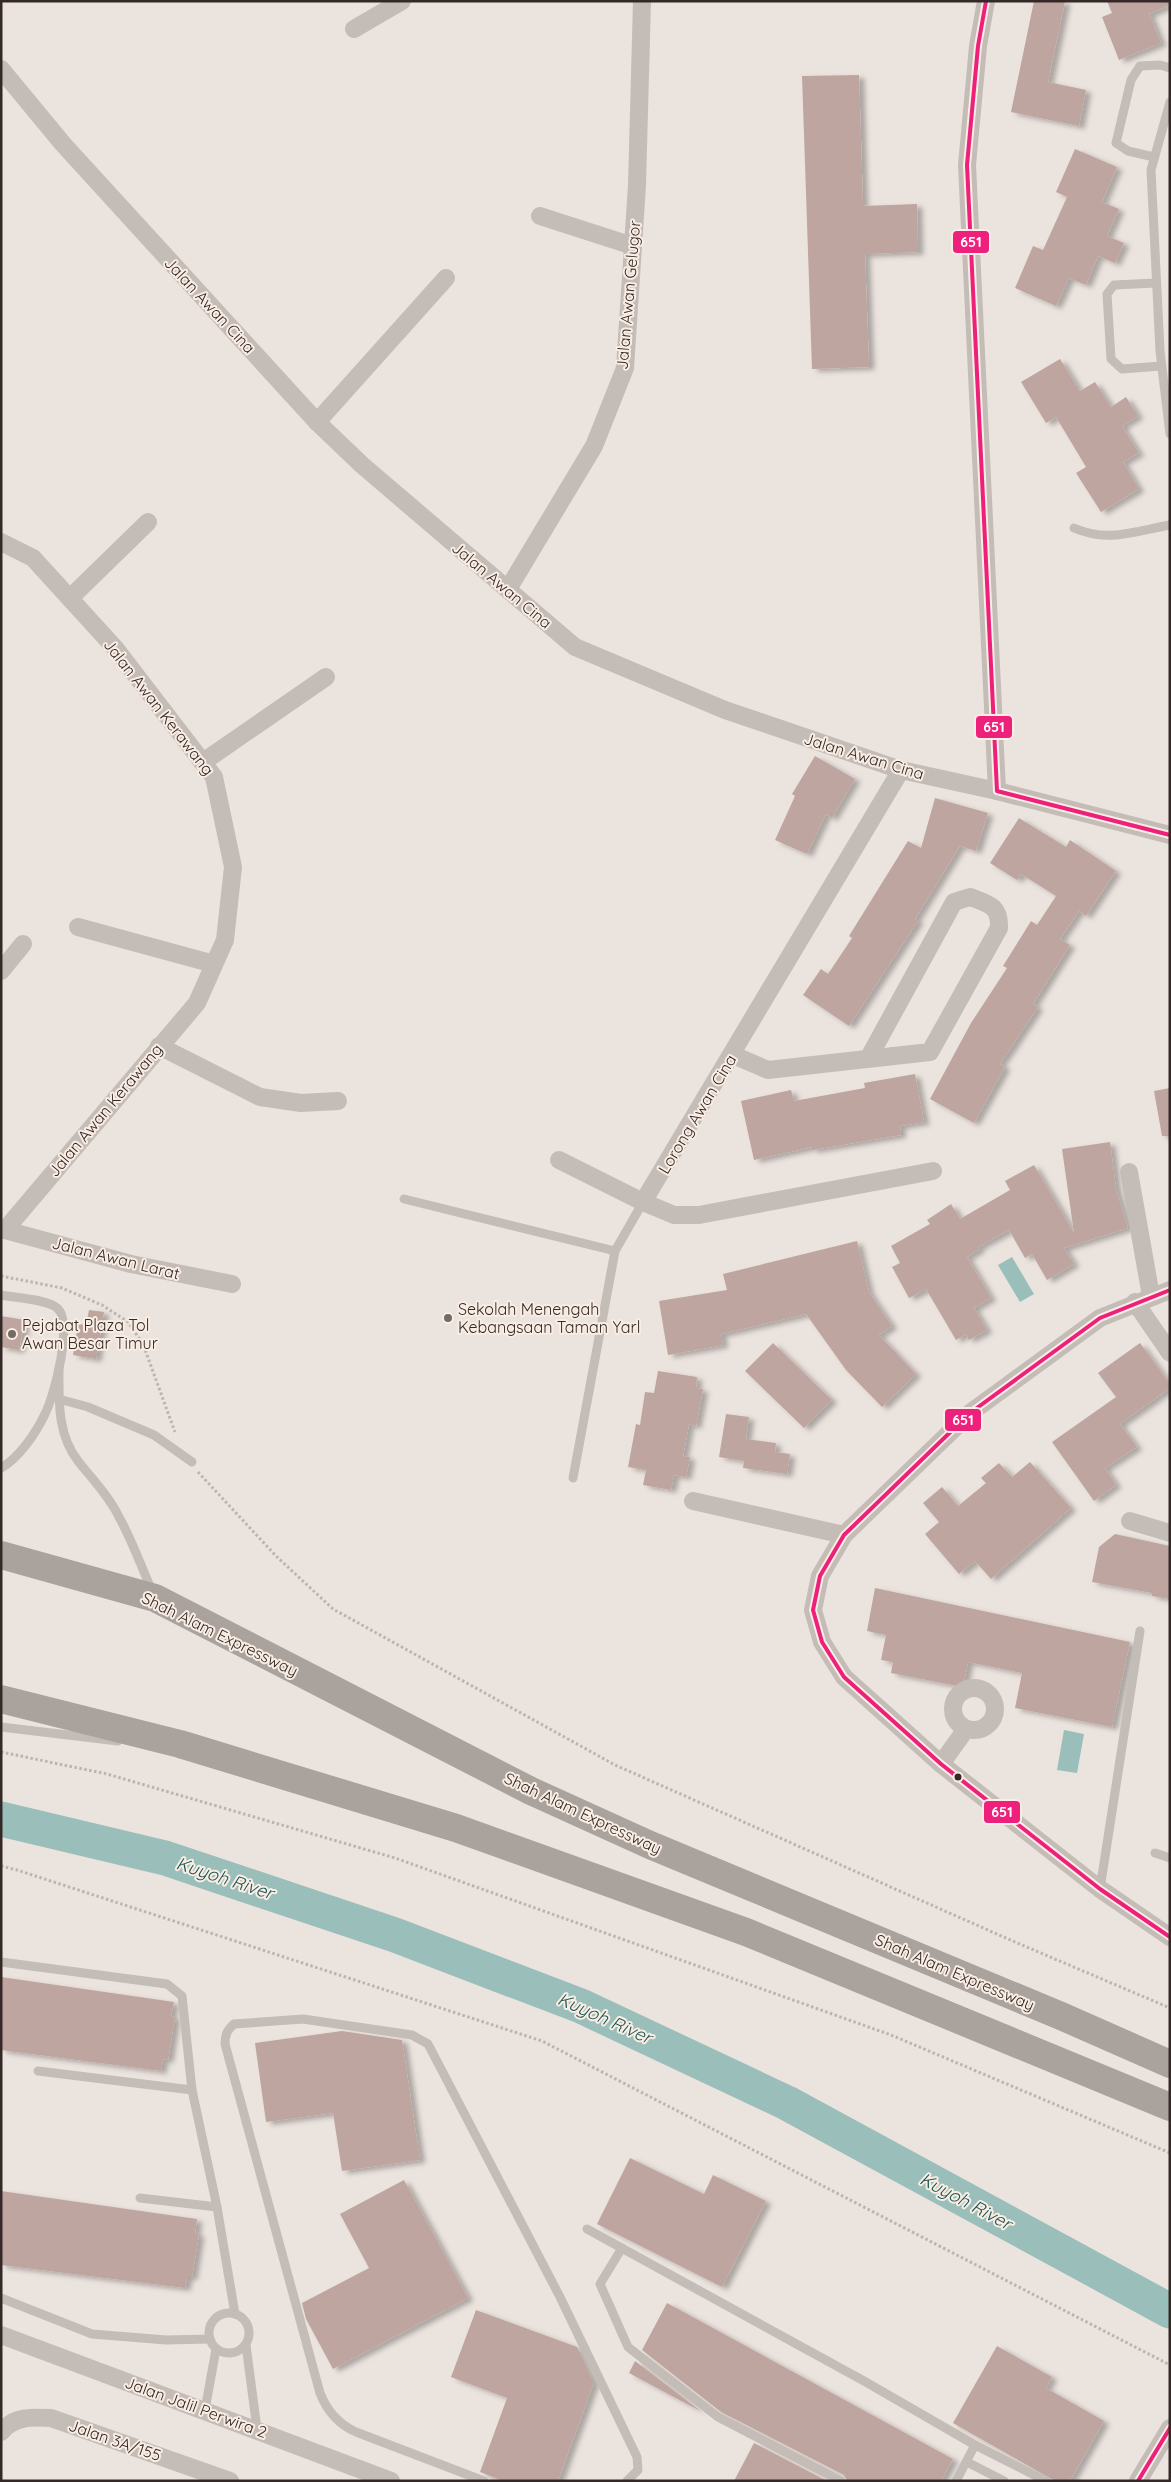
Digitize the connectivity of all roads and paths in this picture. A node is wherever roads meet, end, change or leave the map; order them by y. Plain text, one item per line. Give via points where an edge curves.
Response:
1 (402, 1) edge
2 (642, 1) edge
3 (986, 1) edge
4 (354, 29) dead end
5 (1170, 68) edge
6 (1, 69) edge
7 (1170, 102) edge
8 (1154, 157) junction
9 (540, 216) dead end
10 (633, 246) junction
11 (446, 278) dead end
12 (1156, 283) junction
13 (1161, 366) junction
14 (317, 422) junction
15 (1170, 434) edge
16 (148, 522) dead end
17 (1170, 525) edge
18 (1074, 528) dead end
19 (1, 542) edge
20 (508, 589) junction
21 (70, 598) junction
22 (326, 676) dead end
23 (203, 762) junction
24 (901, 770) junction
25 (997, 791) junction
26 (1170, 835) edge
27 (78, 927) dead end
28 (23, 944) dead end
29 (214, 964) junction
30 (1, 971) edge
31 (159, 1046) junction
32 (733, 1055) junction
33 (868, 1059) junction
34 (338, 1101) dead end
35 (559, 1160) dead end
36 (932, 1171) dead end
37 (1129, 1172) dead end
38 (404, 1199) dead end
39 (644, 1202) junction
40 (3, 1229) edge
41 (615, 1251) junction
42 (1, 1276) edge
43 (232, 1284) dead end
44 (1170, 1290) edge
45 (1, 1296) edge
46 (1143, 1299) junction
47 (1170, 1353) edge
48 (59, 1368) junction
49 (59, 1399) junction
50 (192, 1462) junction
51 (1, 1468) edge
52 (573, 1478) dead end
53 (693, 1501) dead end
54 (1130, 1520) dead end
55 (1170, 1533) edge
56 (844, 1535) junction
57 (1, 1555) edge
58 (155, 1598) junction
59 (1140, 1631) dead end
60 (1, 1699) edge
61 (1, 1727) edge
62 (966, 1729) dead end
63 (126, 1742) dead end
64 (145, 1745) dead end
65 (1, 1752) edge
66 (213, 1754) junction
67 (941, 1764) junction
68 (1155, 1853) dead end
69 (1170, 1858) edge
70 (1, 1866) edge
71 (1100, 1889) junction
72 (1170, 1937) edge
73 (1, 1962) edge
74 (1170, 2008) edge
75 (1170, 2064) edge
76 (38, 2071) dead end
77 (192, 2090) junction
78 (1170, 2108) edge
79 (1170, 2153) edge
80 (140, 2198) dead end
81 (217, 2207) junction
82 (587, 2229) dead end
83 (622, 2248) junction
84 (1, 2298) edge
85 (235, 2314) junction
86 (1, 2335) edge
87 (210, 2339) junction
88 (246, 2345) junction
89 (216, 2349) junction
90 (1170, 2365) edge
91 (205, 2410) junction
92 (1170, 2428) edge
93 (257, 2429) junction
94 (1, 2432) edge
95 (975, 2445) junction
96 (967, 2462) junction
97 (230, 2481) edge
98 (391, 2481) edge
99 (484, 2481) edge
100 (627, 2481) edge
101 (841, 2481) edge
102 (956, 2481) edge
103 (1004, 2481) edge
104 (1046, 2481) edge
105 (1138, 2481) edge

1 - 4 street
2 - 10 street, Jalan Awan Gelugor
3 - 25 street via 978,46 967,165
5 - 8 lane via 1140,66 1130,80 1116,143 1128,151
6 - 14 street, Jalan Awan Cina via 94,179
7 - 8 lane
8 - 12 lane via 1151,170
9 - 10 street
10 - 20 street, Jalan Awan Gelugor via 625,368 594,446
11 - 14 street
12 - 13 lane
12 - 13 lane via 1114,285 1108,294 1110,359 1122,369
13 - 15 lane
14 - 20 street, Jalan Awan Cina via 362,465
16 - 21 street
17 - 18 lane via 1108,537 1090,535
19 - 21 street, Jalan Awan Kerawang via 33,558
20 - 24 street, Jalan Awan Cina via 576,647 725,710
21 - 23 street, Jalan Awan Kerawang via 115,648
22 - 23 street
23 - 29 street, Jalan Awan Kerawang via 214,777 233,867 225,940
24 - 25 street, Jalan Awan Cina
24 - 32 street, Lorong Awan Cina
25 - 26 street, Jalan Awan Cina
27 - 29 street
28 - 30 street
29 - 31 street, Jalan Awan Kerawang via 197,1003
31 - 34 street via 260,1097 302,1103
31 - 40 street, Jalan Awan Kerawang
32 - 33 street via 768,1070
32 - 39 street, Lorong Awan Cina
33 - 33 street via 954,902 970,897 994,907 1000,918 999,928 930,1052
35 - 39 street
36 - 39 street via 698,1215 674,1215
37 - 46 street
38 - 41 lane
39 - 41 lane
40 - 43 street, Jalan Awan Larat via 131,1264
41 - 52 lane
42 - 50 path via 62,1288 102,1305 128,1322 143,1344 178,1441
44 - 46 street
45 - 48 lane via 45,1302 57,1307 64,1315
46 - 47 street
46 - 56 street via 1100,1318 970,1413
48 - 49 lane
48 - 51 lane via 46,1413 27,1442
49 - 50 lane via 88,1407 154,1435
49 - 58 lane via 62,1429 68,1444 119,1516
50 - 74 path via 201,1476 276,1556 333,1609 615,1766
53 - 56 street
54 - 55 street
56 - 67 street via 820,1576 813,1610 822,1642 844,1677
57 - 58 highway, Shah Alam Expressway
58 - 75 highway, Shah Alam Expressway via 531,1791 650,1845
59 - 71 lane
60 - 66 highway
61 - 63 lane
62 - 67 street
64 - 66 lane
65 - 79 path via 107,1774 395,1858 891,2035
66 - 78 highway via 456,1828 746,1932
67 - 71 street
68 - 69 lane
70 - 90 path via 542,2041
71 - 72 street
73 - 77 lane via 167,1984 182,1996
76 - 77 lane
77 - 81 lane
80 - 81 lane
81 - 85 lane
82 - 83 lane
83 - 95 lane
83 - 101 lane via 600,2284 628,2347 718,2417
84 - 87 lane via 92,2334 166,2340
85 - 87 lane via 217,2317 210,2327
85 - 88 lane via 244,2320 249,2330
86 - 91 street, Jalan Jalil Perwira 2
87 - 89 lane
88 - 89 lane via 235,2353
88 - 93 lane
89 - 91 lane
91 - 93 street, Jalan Jalil Perwira 2
92 - 105 street
93 - 98 street, Jalan Jalil Perwira 2
94 - 97 street, Jalan 3A/155 via 6,2426 26,2417 51,2418
95 - 96 lane
95 - 104 lane
96 - 102 lane
96 - 103 lane
99 - 100 lane via 356,2432 340,2423 328,2410 317,2383 226,2044 228,2029 234,2024 303,2019 412,2036 428,2044 555,2288 637,2457 638,2470

